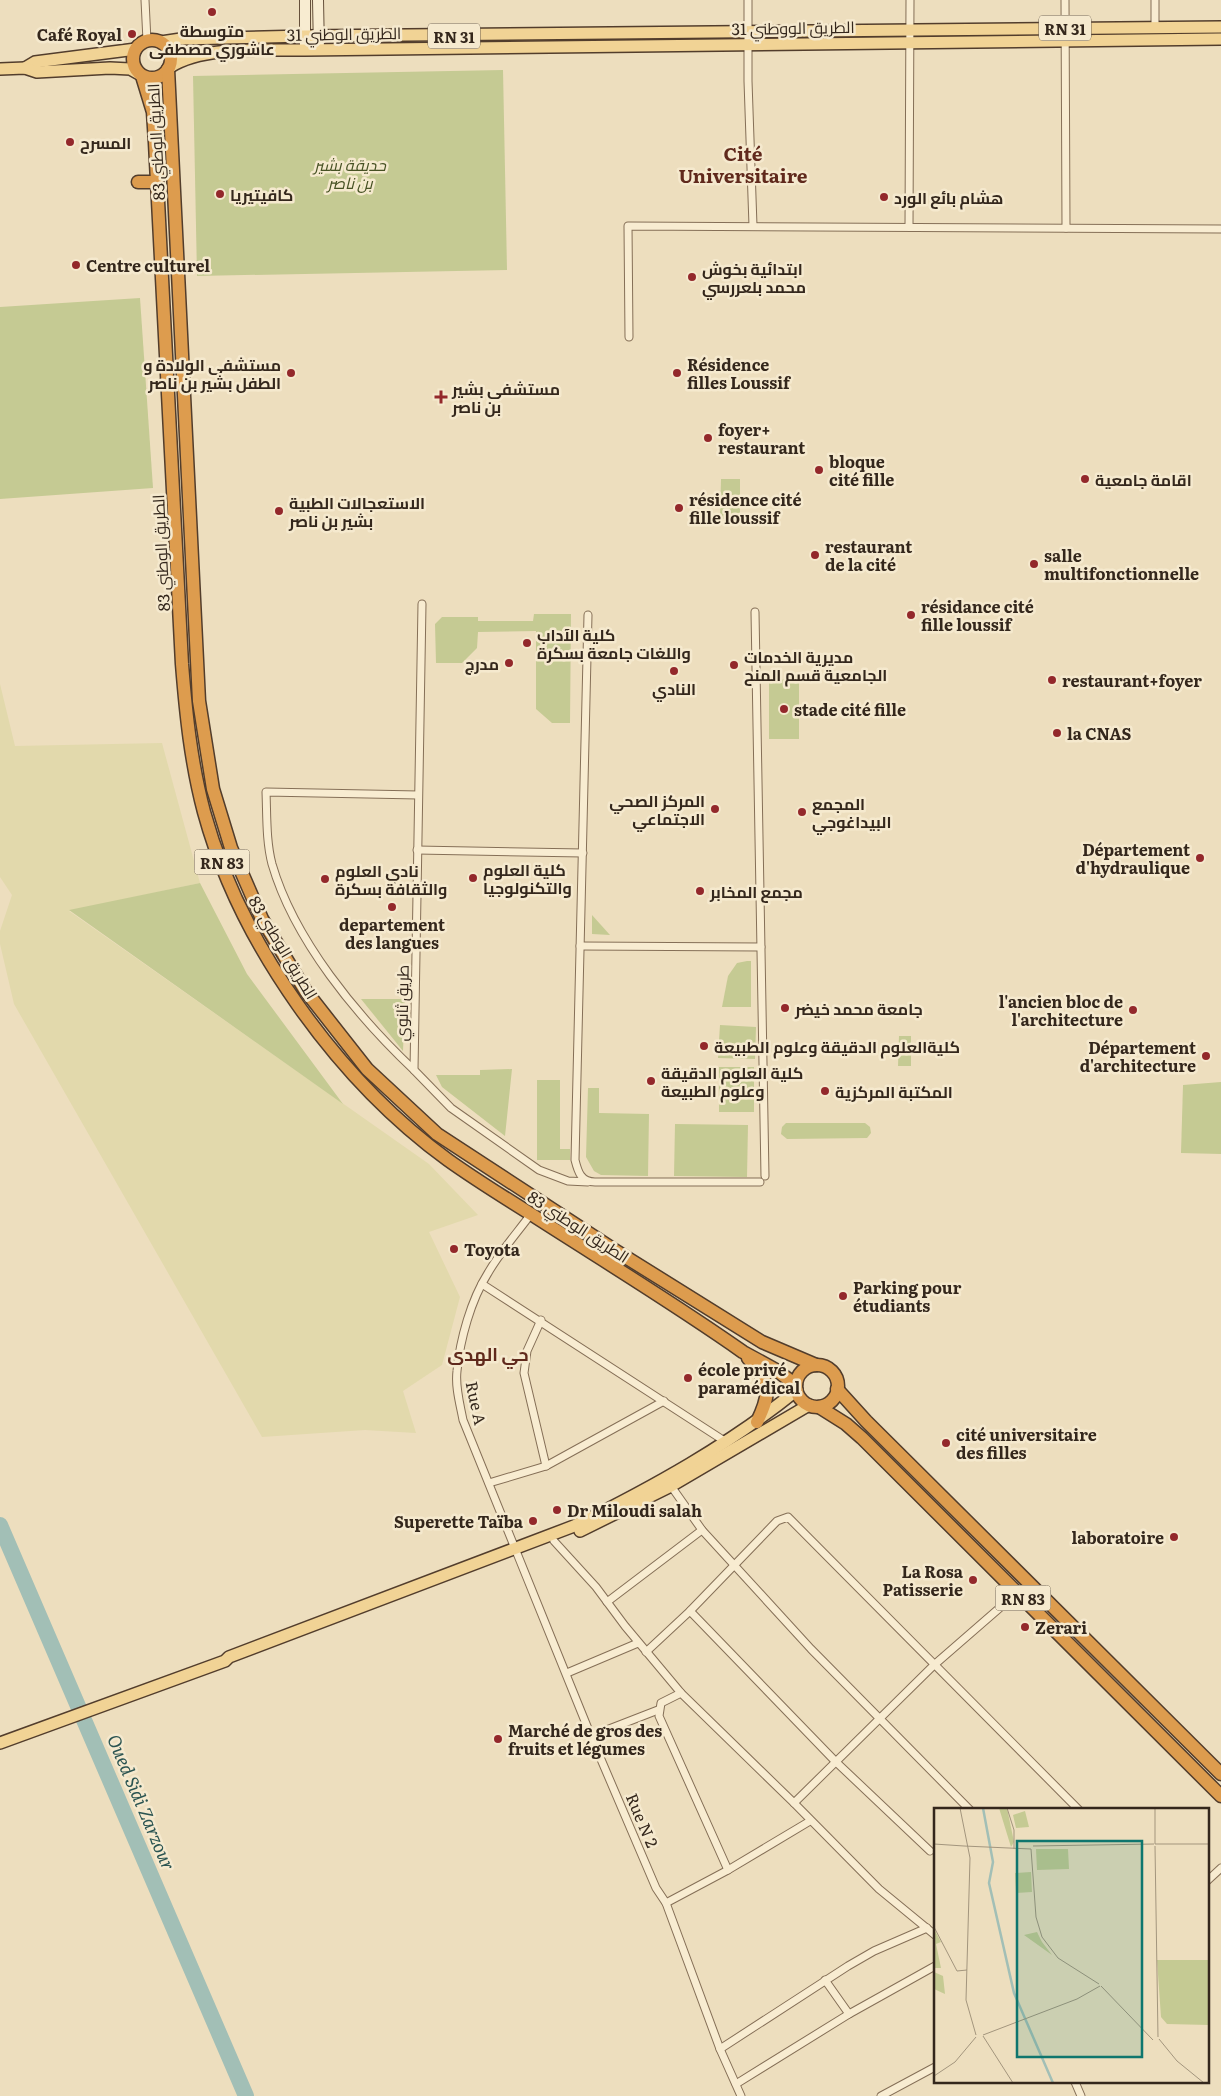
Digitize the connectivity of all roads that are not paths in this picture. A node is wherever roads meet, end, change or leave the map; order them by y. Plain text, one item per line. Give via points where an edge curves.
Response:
1 (145, 0) edge
2 (305, 0) edge
3 (318, 0) edge
4 (748, 0) edge
5 (910, 0) edge
6 (1064, 0) edge
7 (1155, 0) edge
8 (1221, 27) edge
9 (1066, 28) junction
10 (1155, 28) junction
11 (748, 31) junction
12 (304, 36) junction
13 (909, 36) junction
14 (318, 37) junction
15 (1221, 39) edge
16 (1066, 40) junction
17 (147, 41) junction
18 (161, 42) junction
19 (748, 44) junction
20 (521, 46) joint
21 (136, 49) junction
22 (304, 50) junction
23 (319, 50) junction
24 (26, 68) junction
25 (169, 68) junction
26 (0, 70) edge
27 (141, 75) junction
28 (138, 182) dead end
29 (157, 182) junction
30 (754, 226) junction
31 (909, 227) junction
32 (1066, 228) junction
33 (1221, 229) edge
34 (629, 336) dead end
35 (422, 604) dead end
36 (755, 612) dead end
37 (588, 615) dead end
38 (418, 795) junction
39 (417, 850) junction
40 (583, 853) junction
41 (580, 946) junction
42 (761, 947) junction
43 (414, 1070) junction
44 (588, 1182) junction
45 (531, 1214) junction
46 (482, 1284) junction
47 (541, 1320) junction
48 (743, 1352) junction
49 (816, 1365) junction
50 (797, 1388) junction
51 (837, 1389) junction
52 (664, 1401) junction
53 (814, 1406) junction
54 (757, 1422) junction
55 (727, 1442) junction
56 (546, 1466) junction
57 (489, 1483) junction
58 (671, 1486) junction
59 (702, 1530) junction
60 (554, 1540) junction
61 (517, 1552) junction
62 (733, 1565) junction
63 (1018, 1592) junction
64 (607, 1602) junction
65 (690, 1610) junction
66 (638, 1643) junction
67 (646, 1652) junction
68 (934, 1665) junction
69 (567, 1673) junction
70 (681, 1693) junction
71 (658, 1710) junction
72 (878, 1719) junction
73 (591, 1736) junction
74 (0, 1742) edge
75 (835, 1762) junction
76 (1221, 1774) edge
77 (1221, 1796) edge
78 (794, 1803) junction
79 (968, 1808) edge
80 (1077, 1808) edge
81 (810, 1820) junction
82 (930, 1851) dead end
83 (1221, 1868) edge
84 (728, 1870) junction
85 (1208, 1880) edge
86 (666, 1903) junction
87 (926, 1928) junction
88 (934, 1934) edge
89 (934, 1967) edge
90 (825, 1980) junction
91 (849, 2014) junction
92 (720, 2049) junction
93 (934, 2068) edge
94 (736, 2084) junction
95 (1077, 2084) edge
96 (741, 2096) edge
97 (881, 2096) edge
98 (1081, 2096) edge

1 - 17 street
2 - 12 street
3 - 14 street
4 - 11 street
5 - 13 street
6 - 9 street
7 - 10 street
8 - 10 main road, RN 31
9 - 10 main road, RN 31
9 - 13 main road, RN 31
9 - 16 street
11 - 13 main road, RN 31
11 - 14 main road, RN 31
11 - 19 street
12 - 14 main road, RN 31
12 - 18 main road, RN 31
12 - 22 street
13 - 16 main road, الطريق الووطني 31
13 - 19 main road, الطريق الووطني 31
13 - 31 street
14 - 23 street
15 - 16 main road, الطريق الووطني 31
16 - 32 street
17 - 18 highway
17 - 21 highway
18 - 25 highway via 170,51
19 - 20 main road, الطريق الووطني 31
19 - 30 street
20 - 23 main road, الطريق الوطني 31
21 - 24 main road via 35,62
21 - 27 highway via 133,62
22 - 23 main road, الطريق الوطني 31
22 - 25 main road, الطريق الوطني 31 via 208,53 181,60
24 - 26 main road
24 - 27 main road via 37,72 122,69
25 - 27 highway via 159,77
25 - 49 highway, الطريق الوطني 83 / RN 83 via 199,701 213,789 231,848 262,919 305,990 367,1069 437,1134 762,1342
27 - 29 highway, الطريق الوطني 83 / RN 83 via 152,112
28 - 29 highway
29 - 45 highway, الطريق الوطني 83 / RN 83 via 185,698 193,762 205,814 231,887 270,960 297,1002 346,1066 406,1127 448,1160
30 - 31 street
30 - 34 street via 628,226
31 - 32 street
32 - 33 street
35 - 38 street, طريق ثانوي
36 - 42 street
37 - 40 street
38 - 39 street, طريق ثانوي
38 - 43 street via 266,792 270,855 288,907 330,974 364,1018
39 - 40 street
39 - 43 street, طريق ثانوي
40 - 41 street
41 - 42 street
41 - 44 street via 575,1160 579,1174
42 - 44 street via 762,1179
43 - 44 street via 452,1108 540,1170 568,1181
45 - 46 street, Rue A
45 - 48 highway, الطريق الوطني 83 / RN 83
46 - 47 street
46 - 57 street, Rue A via 463,1336 456,1372 463,1420
47 - 52 street
47 - 56 street via 527,1352 524,1373
48 - 50 highway, الطريق الوطني 83 / RN 83 via 776,1370
48 - 54 highway via 764,1377 768,1388 767,1402
49 - 50 highway via 800,1374
49 - 51 highway via 834,1374
50 - 53 highway via 800,1399
50 - 54 main road
51 - 53 highway via 830,1402
51 - 76 highway, RN 83
52 - 55 street
52 - 56 street
53 - 58 main road
53 - 63 highway, RN 83 via 859,1434
54 - 55 main road
55 - 61 main road via 618,1504
56 - 57 street
57 - 61 street, Rue A
58 - 59 street
58 - 60 main road via 607,1519
59 - 62 street
59 - 64 street
60 - 61 main road
60 - 64 street
61 - 69 street, Rue N 2
61 - 74 main road via 230,1662 225,1661
62 - 65 street
62 - 68 street via 779,1518 792,1518
62 - 72 street
63 - 68 street
63 - 77 highway, RN 83
64 - 66 street
65 - 67 street
65 - 75 street
66 - 67 street
66 - 69 street
67 - 70 street
68 - 72 street
68 - 80 street
69 - 73 street, Rue N 2
70 - 71 street via 664,1700
70 - 78 street
71 - 73 street
71 - 84 street via 660,1721
72 - 75 street
72 - 79 street
73 - 86 street, Rue N 2 via 656,1888
75 - 78 street
75 - 82 street
78 - 81 street
81 - 84 street
81 - 87 street via 879,1889
83 - 85 street
84 - 86 street
86 - 92 street, Rue N 2
87 - 88 street
87 - 90 street via 874,1951
89 - 91 street
90 - 91 street
90 - 92 street
91 - 94 street
92 - 94 street, Rue N 2
93 - 97 street
94 - 96 street, Rue N 2
95 - 98 street

